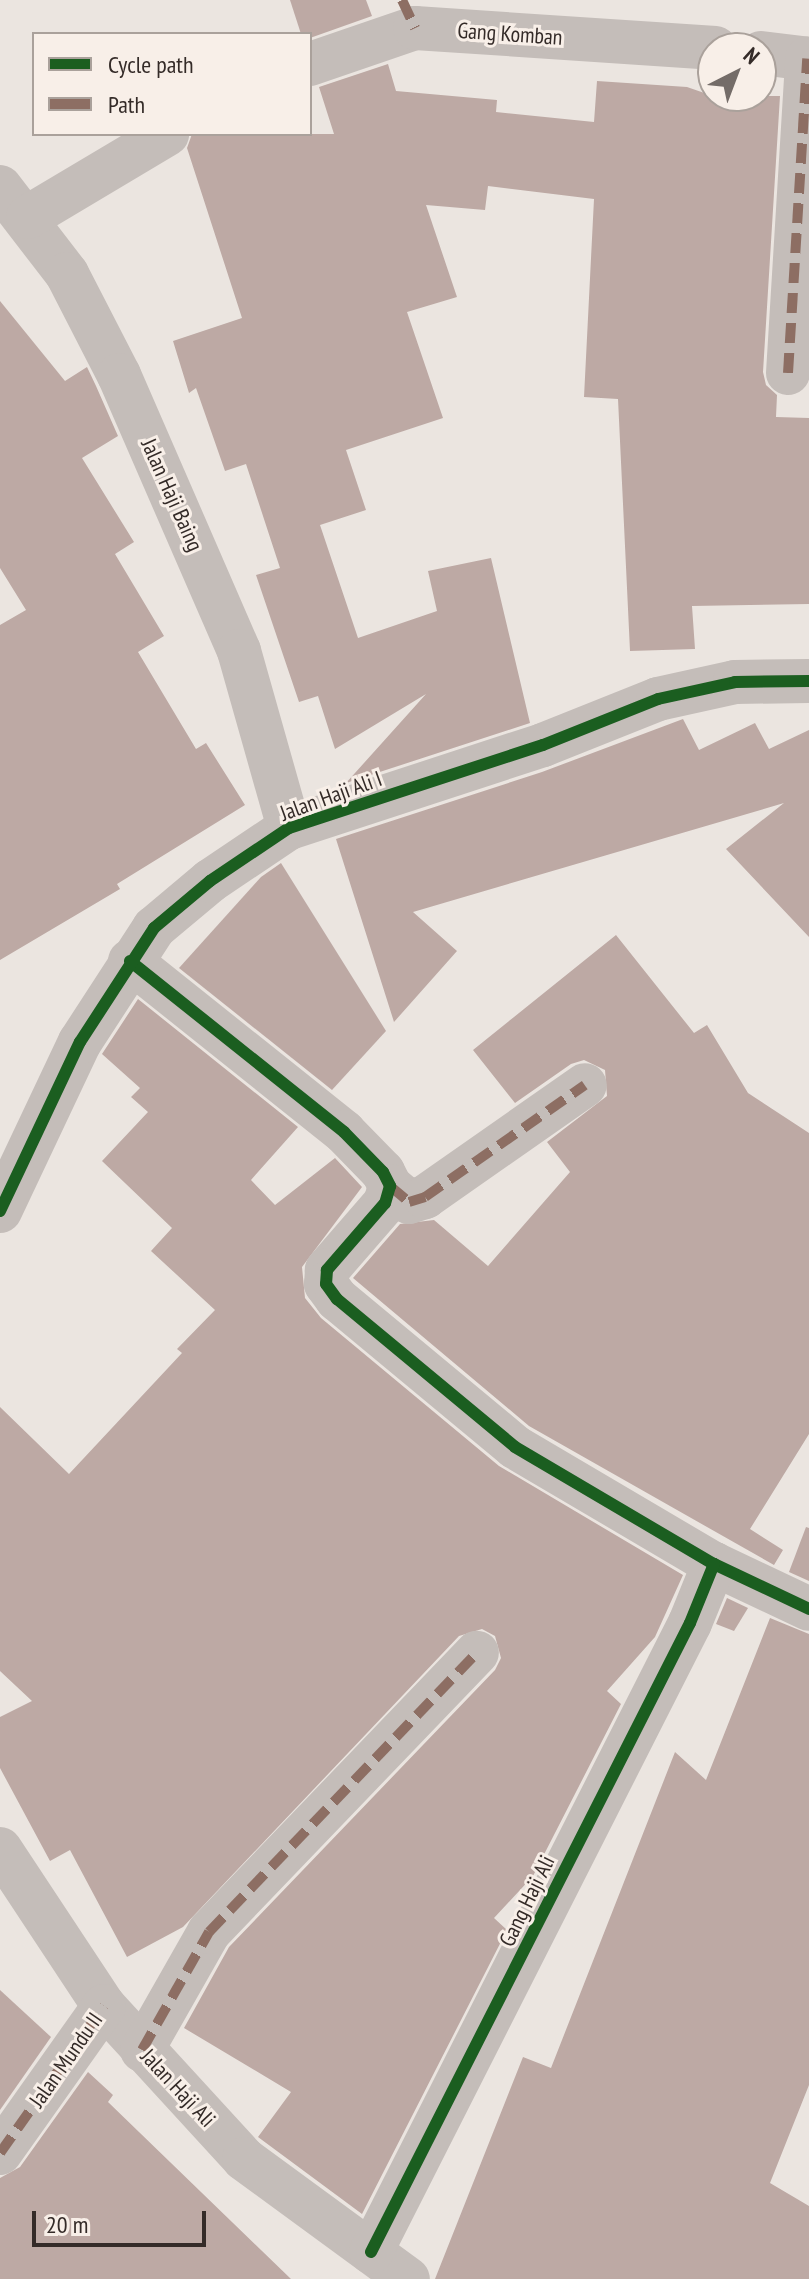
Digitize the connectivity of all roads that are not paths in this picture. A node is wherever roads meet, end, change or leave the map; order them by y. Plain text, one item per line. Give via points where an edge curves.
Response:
1 (408, 14) edge
2 (697, 46) edge
3 (777, 55) edge
4 (808, 59) edge
5 (312, 63) edge
6 (162, 136) edge
7 (14, 202) edge
8 (788, 373) dead end
9 (809, 681) edge
10 (289, 828) junction
11 (130, 961) junction
12 (585, 1085) dead end
13 (390, 1186) junction
14 (0, 1211) edge
15 (714, 1564) junction
16 (809, 1609) edge
17 (477, 1653) dead end
18 (0, 1849) edge
19 (104, 2006) junction
20 (142, 2050) junction
21 (0, 2153) edge
22 (371, 2252) junction
23 (408, 2279) edge

1 - 2 street, Gang Komban
1 - 5 street, Gang Komban
3 - 4 street
4 - 8 street
6 - 7 street
7 - 10 street, Jalan Haji Baing via 67,274 184,521 239,651
9 - 10 street, Jalan Haji Ali I via 735,682 658,699 543,745
10 - 11 street, Jalan Haji Ali I via 210,881 154,928
11 - 13 street via 344,1132
11 - 14 street, Jalan Haji Ali I via 80,1042
12 - 13 street via 425,1197 409,1202
13 - 15 street via 385,1203 327,1270 326,1284 337,1299 515,1447
15 - 16 street
15 - 22 street, Gang Haji Ali via 690,1623
17 - 20 street via 209,1932
18 - 19 street, Jalan Haji Ali
19 - 20 street, Jalan Haji Ali
19 - 21 street, Jalan Mundu II
20 - 22 street, Jalan Haji Ali via 244,2159
22 - 23 street, Jalan Haji Ali

